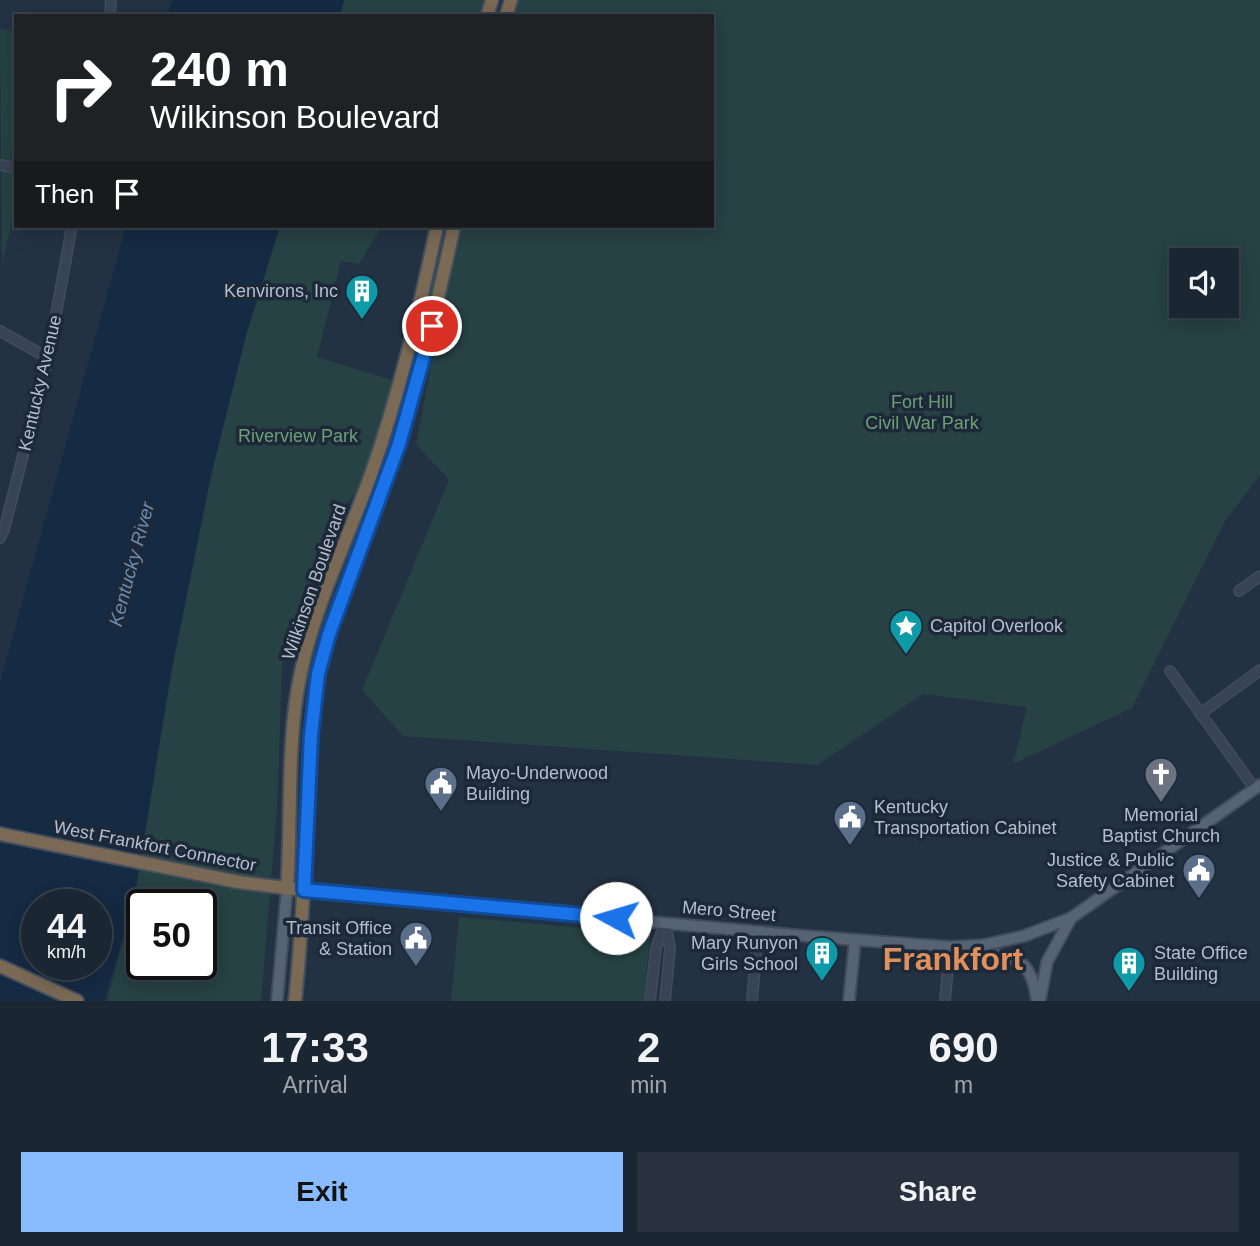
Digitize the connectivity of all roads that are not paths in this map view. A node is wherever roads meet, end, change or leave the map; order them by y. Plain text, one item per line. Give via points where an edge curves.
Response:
1 (72, 228) edge
2 (437, 228) edge
3 (454, 228) edge
4 (0, 331) edge
5 (48, 358) junction
6 (1, 532) edge
7 (1260, 576) edge
8 (1239, 592) dead end
9 (1260, 670) edge
10 (1170, 671) dead end
11 (1200, 714) junction
12 (1257, 787) edge
13 (0, 834) edge
14 (287, 889) junction
15 (304, 890) junction
16 (1071, 918) junction
17 (666, 923) junction
18 (758, 932) junction
19 (855, 940) junction
20 (950, 947) junction
21 (0, 966) edge
22 (77, 1001) edge
23 (277, 1001) edge
24 (295, 1001) edge
25 (650, 1001) edge
26 (665, 1001) edge
27 (752, 1001) edge
28 (849, 1001) edge
29 (945, 1001) edge
30 (1039, 1001) edge

1 - 5 street, Kentucky Avenue
2 - 14 highway, Wilkinson Boulevard via 393,408 301,671
3 - 15 highway, Wilkinson Boulevard via 414,398 318,674
4 - 5 street
5 - 6 street, Kentucky Avenue
7 - 8 street
9 - 11 street
10 - 11 street
11 - 12 street
12 - 16 main road
13 - 14 highway, West Frankfort Connector
14 - 15 highway, West Frankfort Connector
14 - 23 main road, Wilkinson Boulevard
15 - 17 main road, Mero Street
15 - 24 highway, Wilkinson Boulevard
16 - 20 main road, Mero Street via 1024,936
16 - 30 main road via 1047,962
17 - 18 main road, Mero Street
17 - 25 street via 656,948
17 - 26 street via 670,948
18 - 19 main road, Mero Street
18 - 27 street
19 - 20 main road, Mero Street
19 - 28 main road
20 - 29 street
20 - 30 main road via 1022,963 1033,978
21 - 22 highway

